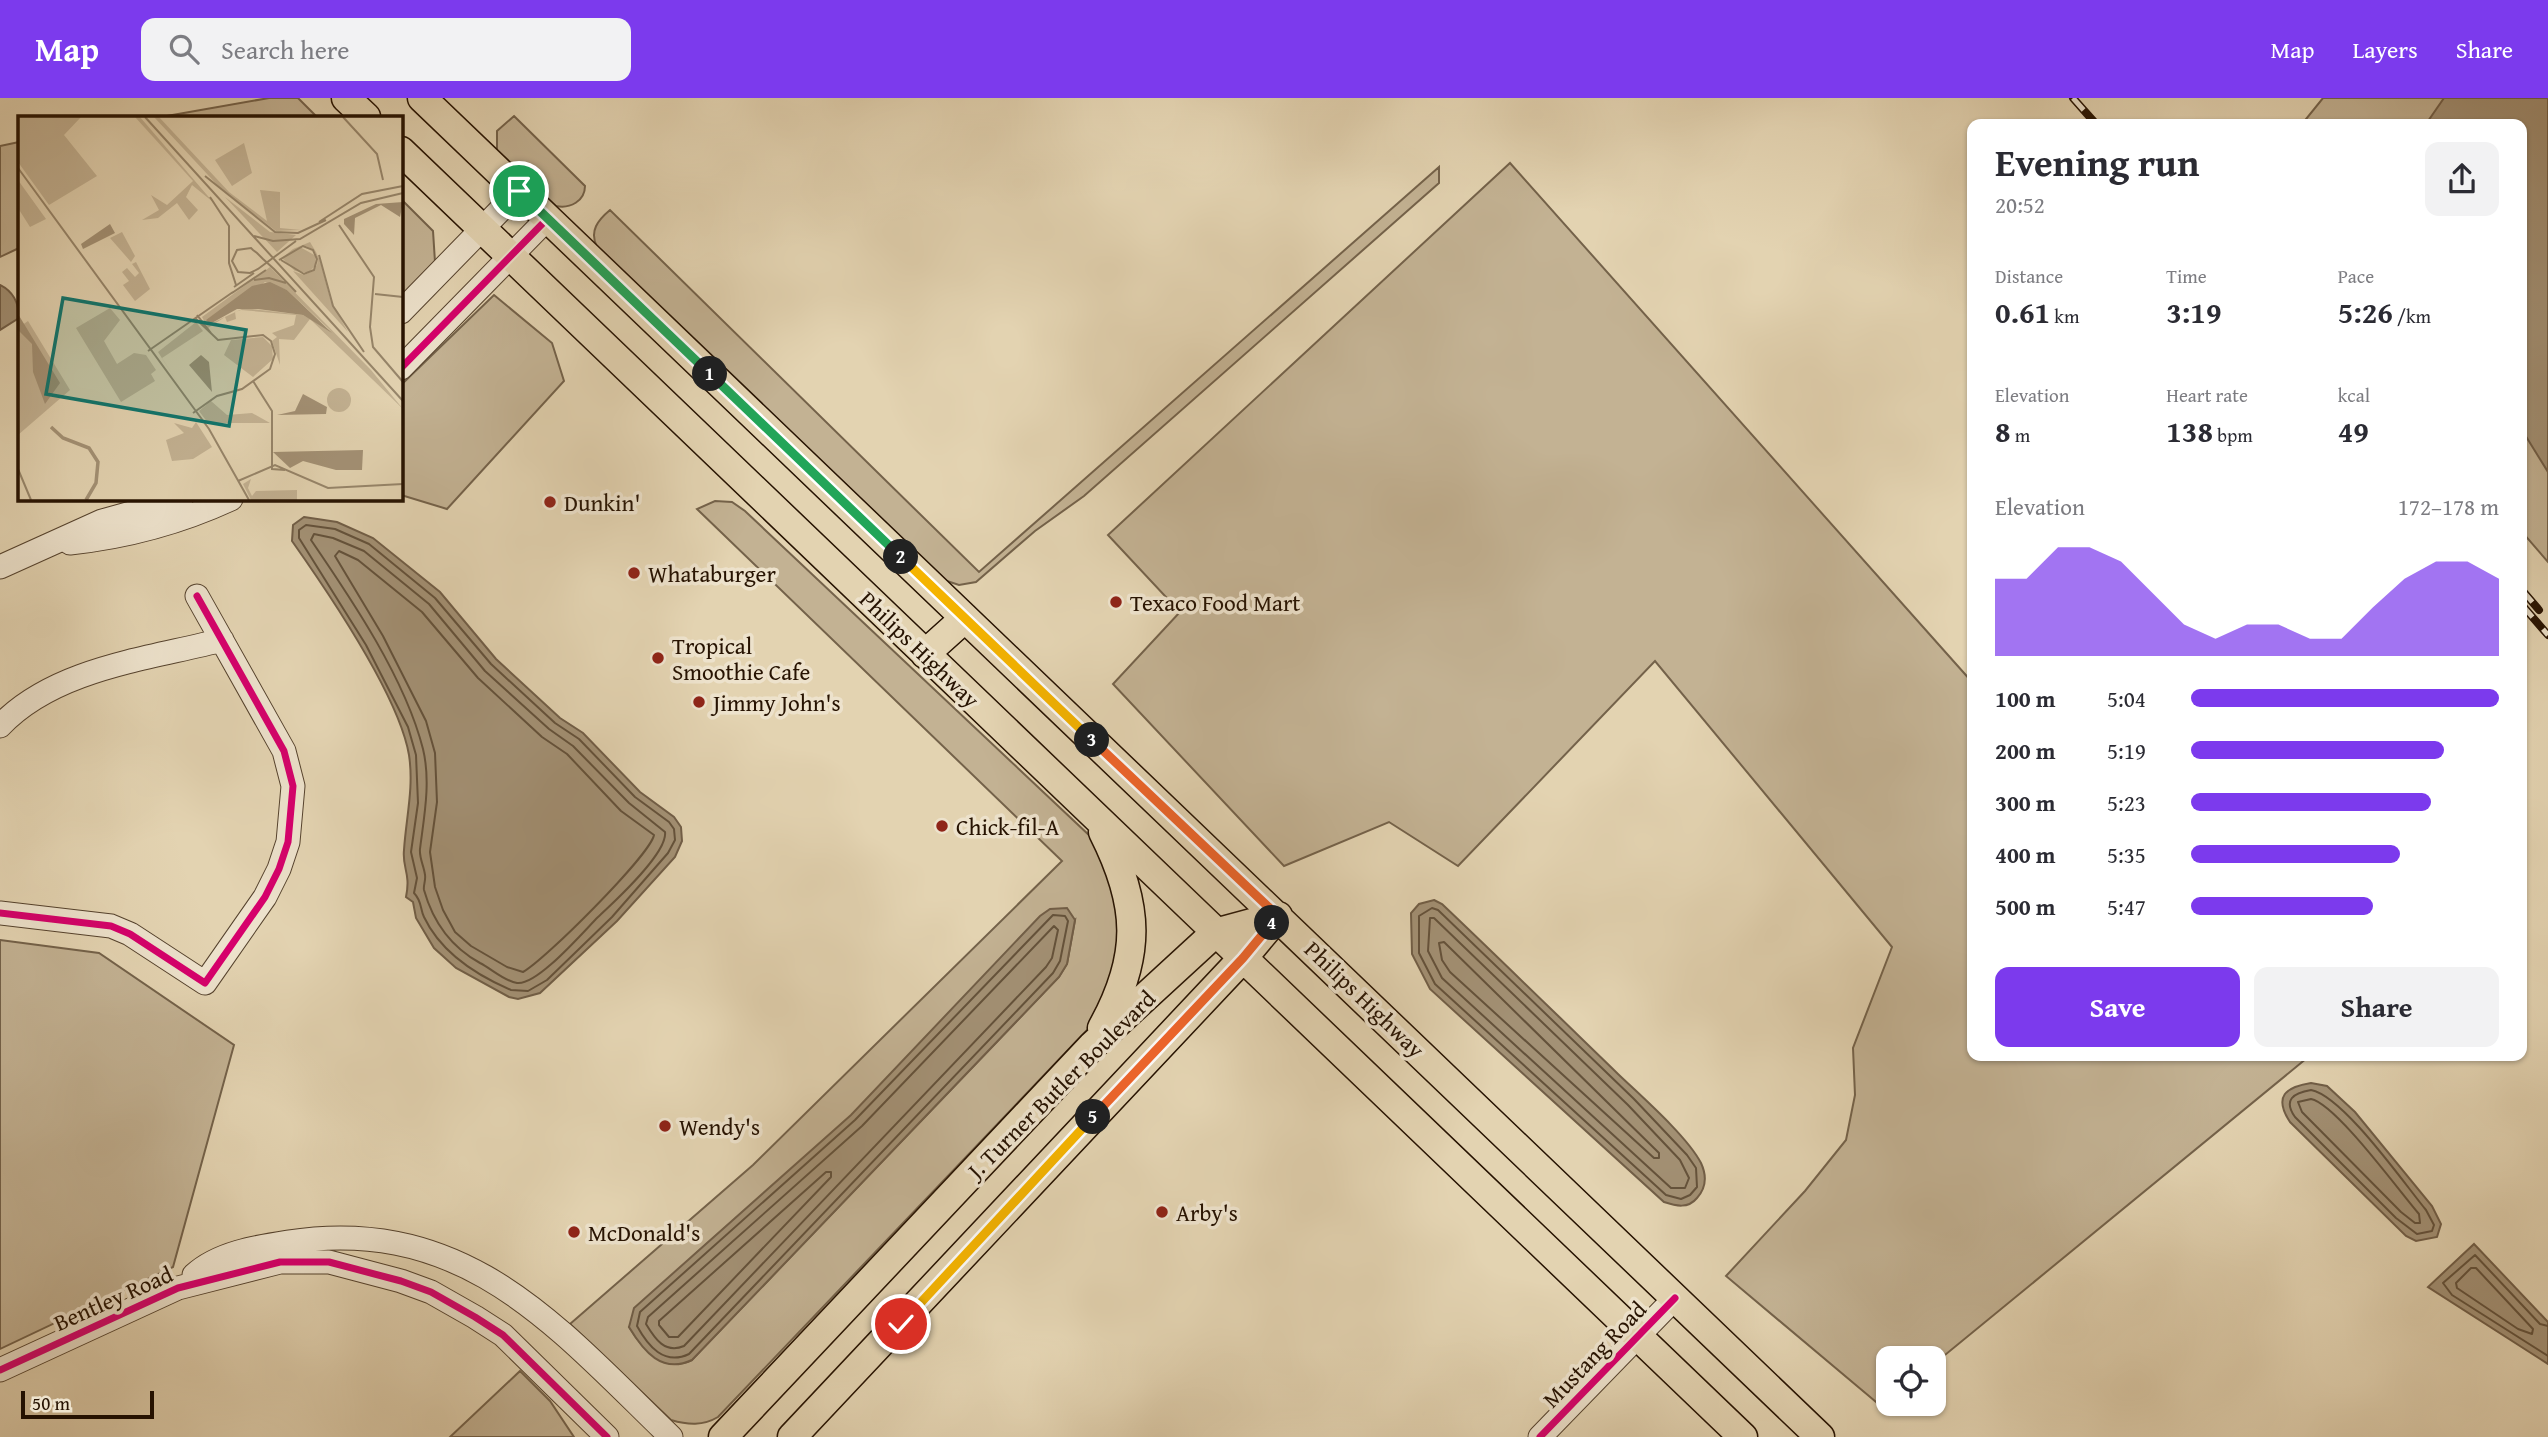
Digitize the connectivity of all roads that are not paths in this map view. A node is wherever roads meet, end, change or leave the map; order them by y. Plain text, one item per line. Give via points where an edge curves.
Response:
1 (346, 98) edge
2 (422, 98) edge
3 (365, 116) edge
4 (402, 152) edge
5 (519, 191) junction
6 (548, 218) junction
7 (483, 230) junction
8 (511, 256) junction
9 (402, 311) edge
10 (402, 367) edge
11 (177, 500) edge
12 (228, 500) edge
13 (46, 546) junction
14 (0, 567) edge
15 (198, 596) dead end
16 (965, 618) junction
17 (222, 640) junction
18 (925, 654) junction
19 (3, 715) edge
20 (1091, 809) junction
21 (0, 914) edge
22 (1278, 916) junction
23 (1215, 933) junction
24 (1243, 958) junction
25 (1092, 1046) junction
26 (178, 1288) junction
27 (1675, 1298) junction
28 (1638, 1336) junction
29 (0, 1370) edge
30 (607, 1437) edge
31 (671, 1437) edge
32 (723, 1437) edge
33 (792, 1437) edge
34 (1540, 1437) edge
35 (1743, 1437) edge
36 (1820, 1437) edge

1 - 3 main road
2 - 5 main road, Philips Highway
4 - 7 main road, Philips Highway
5 - 6 main road, Philips Highway
5 - 7 street
6 - 8 street
6 - 16 main road, Philips Highway
7 - 8 main road, Philips Highway
7 - 9 street
8 - 10 street
8 - 18 main road, Philips Highway
11 - 13 street via 102,521
12 - 13 street via 165,525 110,539
13 - 14 street
15 - 17 street
16 - 18 main road
16 - 22 main road, Philips Highway
17 - 19 street via 63,684
17 - 21 street via 284,751 293,786 293,811 288,842 265,897 205,983 111,926
18 - 20 main road, Philips Highway
20 - 23 main road, Philips Highway
20 - 25 main road via 1120,866 1133,934 1126,977
22 - 23 main road, J. Turner Butler Boulevard
22 - 24 main road, J. Turner Butler Boulevard
22 - 27 main road, Philips Highway
23 - 24 main road, Philips Highway
23 - 25 main road, J. Turner Butler Boulevard
24 - 28 main road, Philips Highway
24 - 33 main road, J. Turner Butler Boulevard
25 - 32 main road, J. Turner Butler Boulevard
26 - 29 street, Bentley Road
26 - 30 street, Bentley Road via 280,1262 329,1262 401,1281 431,1292 503,1335
26 - 31 street, Bentley Road via 202,1267 219,1260 307,1239 356,1240 444,1254 523,1300
27 - 28 street, Mustang Road
27 - 36 main road, Philips Highway
28 - 34 street, Mustang Road
28 - 35 main road, Philips Highway

